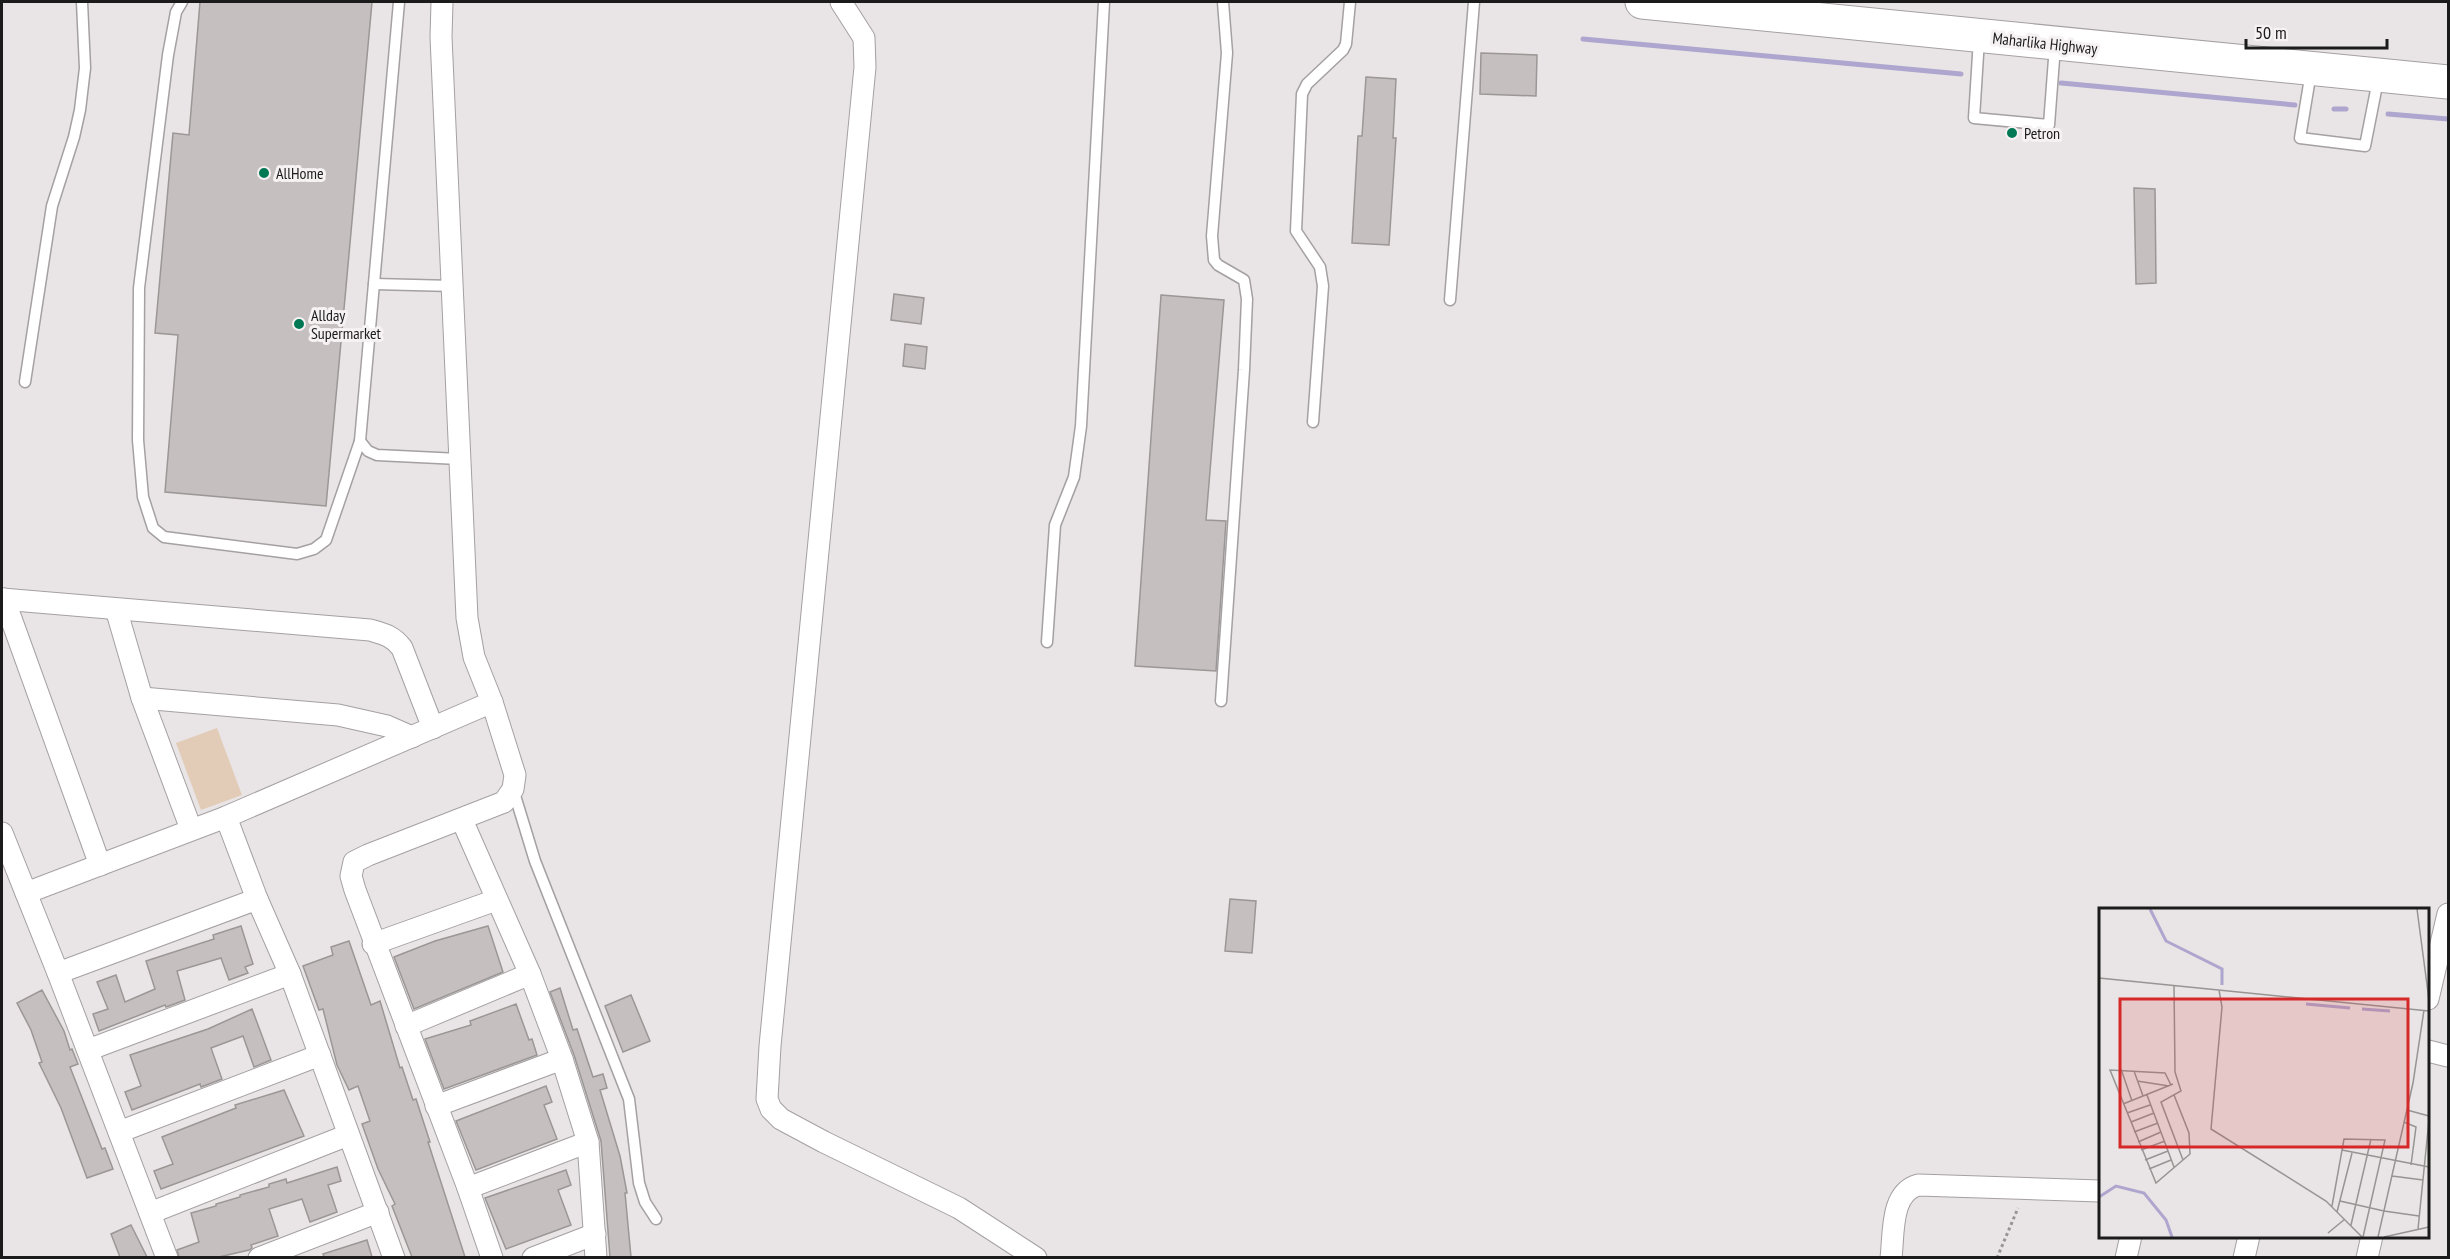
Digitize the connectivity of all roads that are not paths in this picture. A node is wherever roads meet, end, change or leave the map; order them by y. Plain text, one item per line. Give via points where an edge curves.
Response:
1 (82, 2) edge
2 (182, 2) edge
3 (399, 2) edge
4 (442, 2) edge
5 (841, 2) edge
6 (1104, 2) edge
7 (1223, 2) edge
8 (1350, 2) edge
9 (1474, 2) edge
10 (1642, 2) edge
11 (1979, 36) junction
12 (2055, 44) junction
13 (2312, 69) junction
14 (2379, 76) junction
15 (2448, 82) edge
16 (374, 284) junction
17 (453, 286) junction
18 (1450, 300) dead end
19 (25, 382) dead end
20 (1313, 422) dead end
21 (360, 441) junction
22 (459, 459) junction
23 (3, 599) edge
24 (116, 609) junction
25 (1047, 642) dead end
26 (142, 698) junction
27 (1221, 701) dead end
28 (492, 702) junction
29 (433, 728) junction
30 (412, 737) junction
31 (513, 789) junction
32 (226, 818) junction
33 (462, 820) junction
34 (191, 829) junction
35 (2, 833) edge
36 (100, 865) junction
37 (26, 893) junction
38 (256, 899) junction
39 (496, 900) junction
40 (2448, 914) edge
41 (374, 944) junction
42 (2445, 945) edge
43 (58, 973) junction
44 (290, 974) junction
45 (530, 974) junction
46 (2429, 993) edge
47 (406, 1026) junction
48 (88, 1050) junction
49 (2429, 1052) edge
50 (320, 1055) junction
51 (2448, 1056) edge
52 (562, 1059) junction
53 (436, 1106) junction
54 (119, 1132) junction
55 (348, 1135) junction
56 (588, 1142) junction
57 (468, 1188) junction
58 (2099, 1191) edge
59 (378, 1212) junction
60 (150, 1213) junction
61 (656, 1219) dead end
62 (595, 1234) junction
63 (2131, 1238) edge
64 (2249, 1238) edge
65 (2372, 1238) edge
66 (167, 1257) edge
67 (259, 1257) edge
68 (394, 1257) edge
69 (492, 1257) edge
70 (533, 1257) edge
71 (597, 1257) edge
72 (1036, 1257) edge
73 (1891, 1257) edge
74 (2126, 1257) edge
75 (2244, 1257) edge
76 (2367, 1257) edge

1 - 19 lane via 85,68 80,110 52,206
2 - 21 lane via 176,12 168,55 139,288 138,440 147,514 153,528 164,537 297,554 314,549 326,540
3 - 16 lane
4 - 17 street
5 - 72 street via 864,38 864,67 767,1099 781,1119 959,1208
6 - 25 lane via 1081,426 1074,477 1055,525
7 - 27 lane via 1227,54 1214,186 1213,252 1218,265 1244,280 1247,299
8 - 20 lane via 1343,50 1307,84 1302,94 1296,231 1320,267 1323,286
9 - 18 lane
10 - 11 main road, Maharlika Highway
11 - 12 main road, Maharlika Highway
11 - 12 lane via 1974,118 2049,125
12 - 13 main road, Maharlika Highway
13 - 14 main road, Maharlika Highway
13 - 14 lane via 2301,138 2365,147
14 - 15 main road, Maharlika Highway
16 - 17 lane
16 - 21 lane
17 - 22 street
21 - 22 lane via 377,455
22 - 28 street via 467,618 474,657
23 - 24 street
23 - 36 street
24 - 26 street
24 - 29 street via 384,634 402,648
26 - 30 street via 338,715 387,726
26 - 34 street
28 - 29 street
28 - 31 street via 513,765
29 - 30 street
30 - 32 street
31 - 33 street via 504,802
31 - 61 lane via 535,861 629,1099 639,1183
32 - 34 street
32 - 38 street
33 - 39 street
33 - 41 street via 354,862 351,876
34 - 36 street
35 - 37 street
36 - 37 street
37 - 43 street
38 - 43 street
38 - 44 street
39 - 41 street
39 - 45 street
40 - 42 street
41 - 47 street
42 - 46 street
43 - 48 street
44 - 48 street
44 - 50 street
45 - 47 street
45 - 52 street
47 - 53 street
48 - 54 street
49 - 51 street
50 - 54 street
50 - 55 street
52 - 53 street
52 - 56 street
53 - 57 street
54 - 60 street
55 - 59 street
55 - 60 street
56 - 57 street
56 - 62 street
57 - 69 street
58 - 73 street via 1911,1187 1902,1194 1898,1205
59 - 67 street
59 - 68 street
60 - 66 street
62 - 70 street
62 - 71 street
63 - 74 street
64 - 75 street
65 - 76 street

